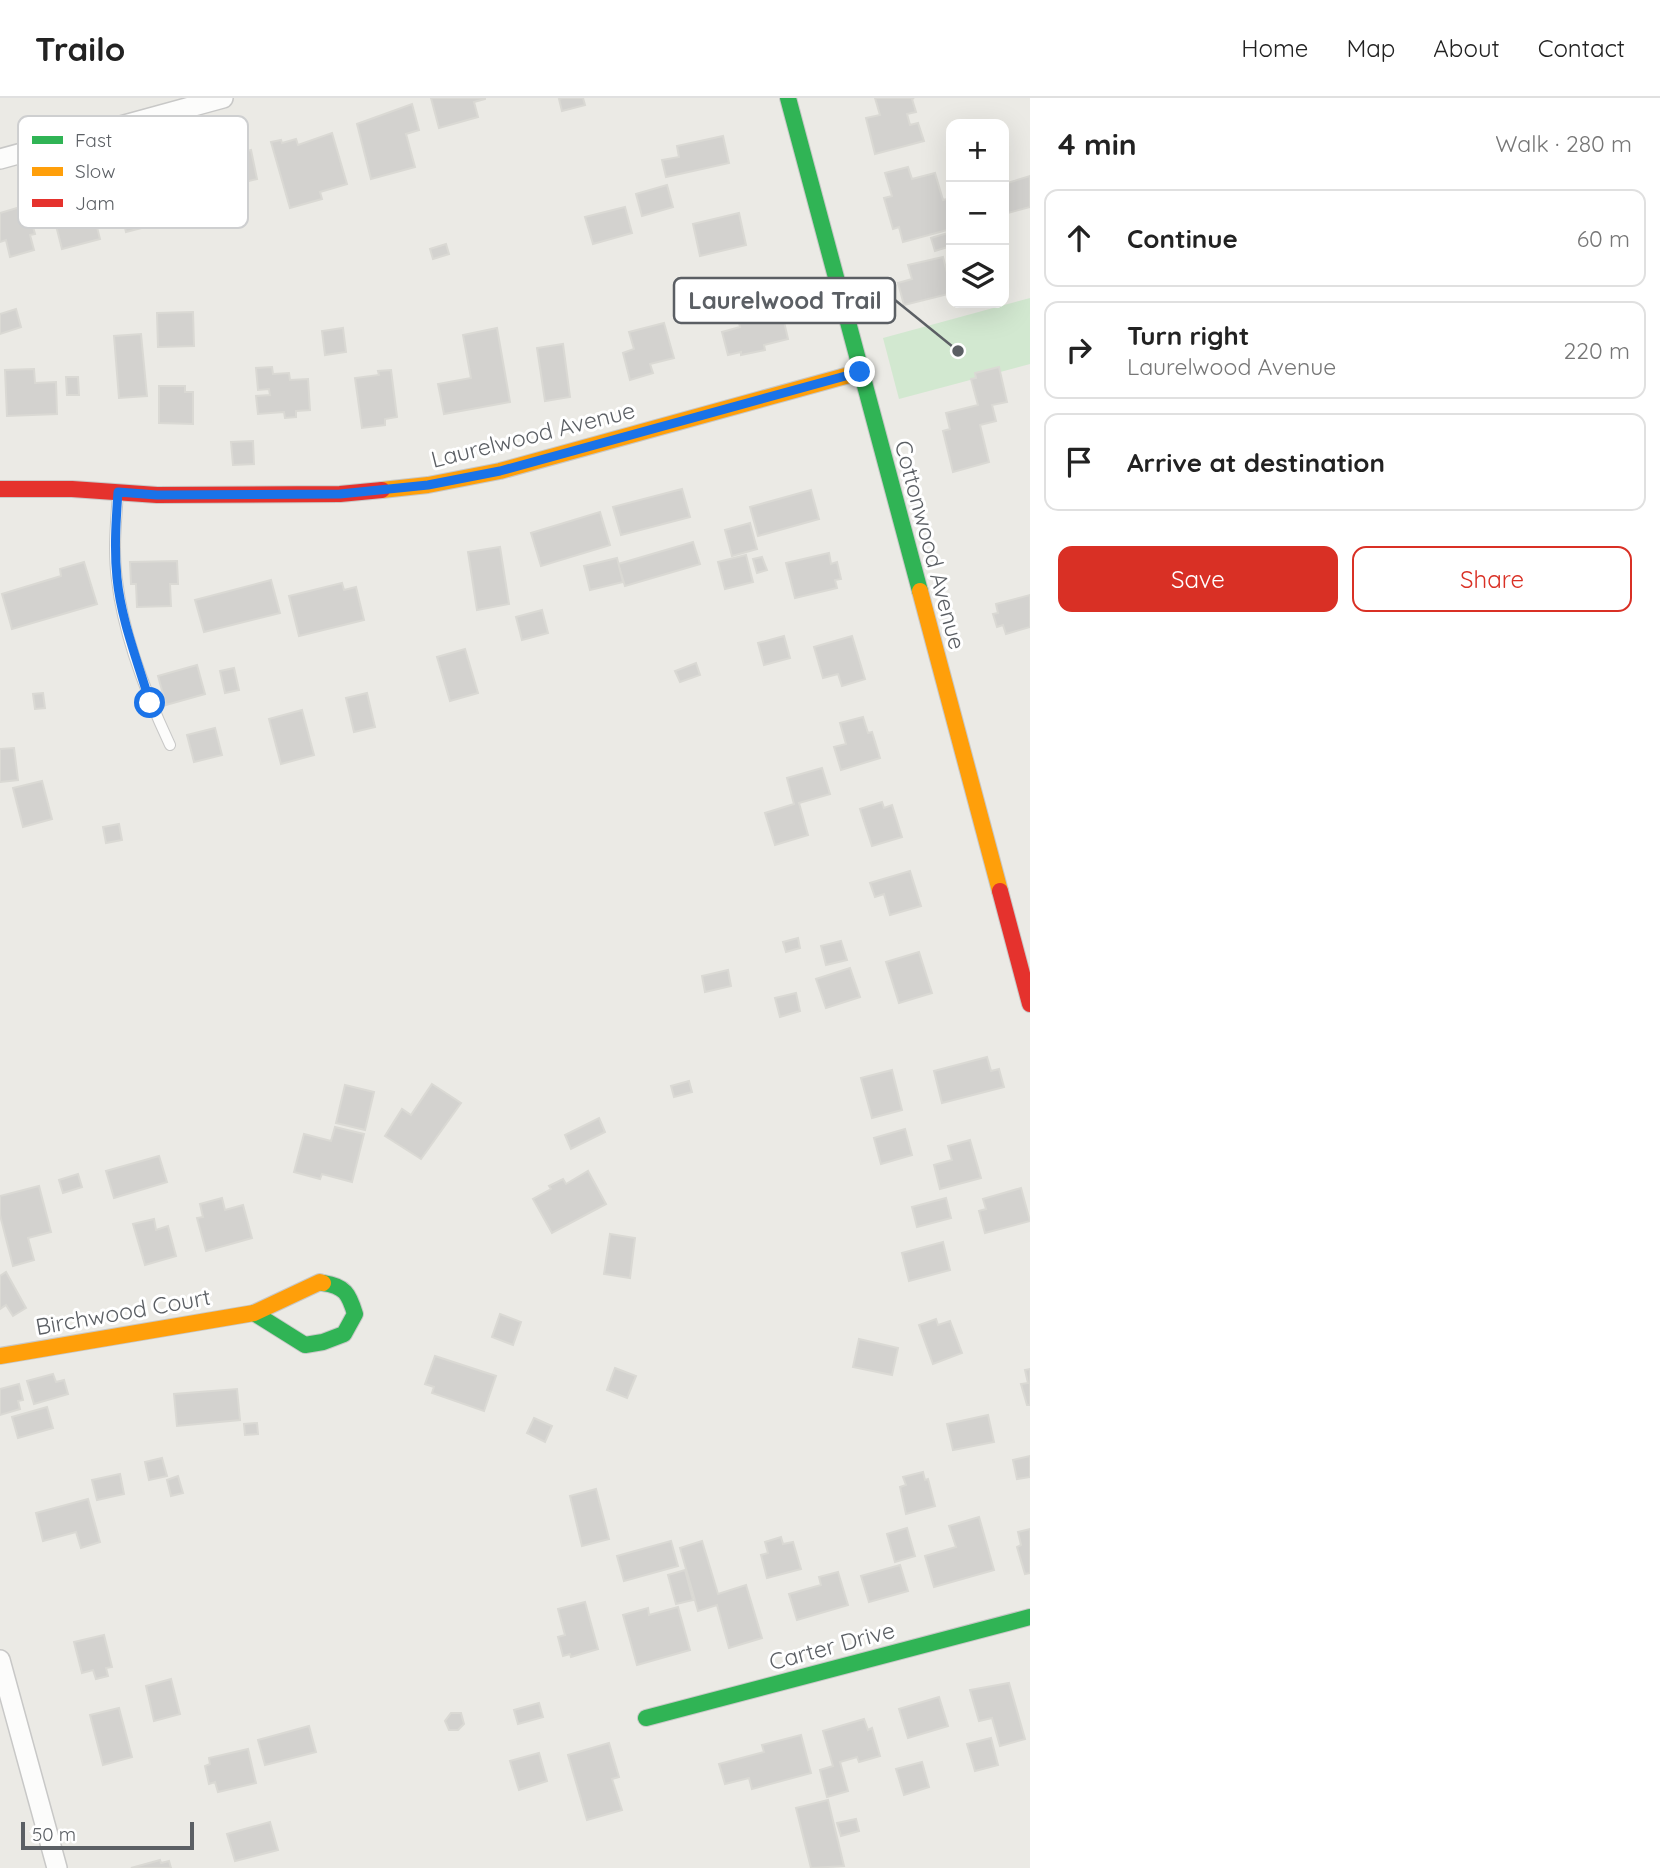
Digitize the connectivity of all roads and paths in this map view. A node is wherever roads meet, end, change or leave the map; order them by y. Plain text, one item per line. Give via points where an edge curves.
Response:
1 (223, 98) edge
2 (788, 98) edge
3 (157, 116) edge
4 (18, 154) edge
5 (0, 159) edge
6 (860, 372) junction
7 (0, 489) edge
8 (118, 492) junction
9 (170, 745) dead end
10 (1030, 1004) edge
11 (254, 1313) junction
12 (0, 1356) edge
13 (1030, 1617) edge
14 (0, 1660) edge
15 (646, 1718) dead end
16 (57, 1868) edge

1 - 3 street
2 - 6 street, Cottonwood Avenue
4 - 5 street
6 - 8 street, Laurelwood Avenue via 500,471 428,485 340,494
6 - 10 street, Cottonwood Avenue
7 - 8 street, Laurelwood Avenue
8 - 9 lane via 114,535 121,604 150,703
11 - 11 street, Birchwood Court via 305,1345 344,1334 355,1314 349,1294 339,1285 320,1282
11 - 12 street, Birchwood Court
13 - 15 street, Carter Drive
14 - 16 street

